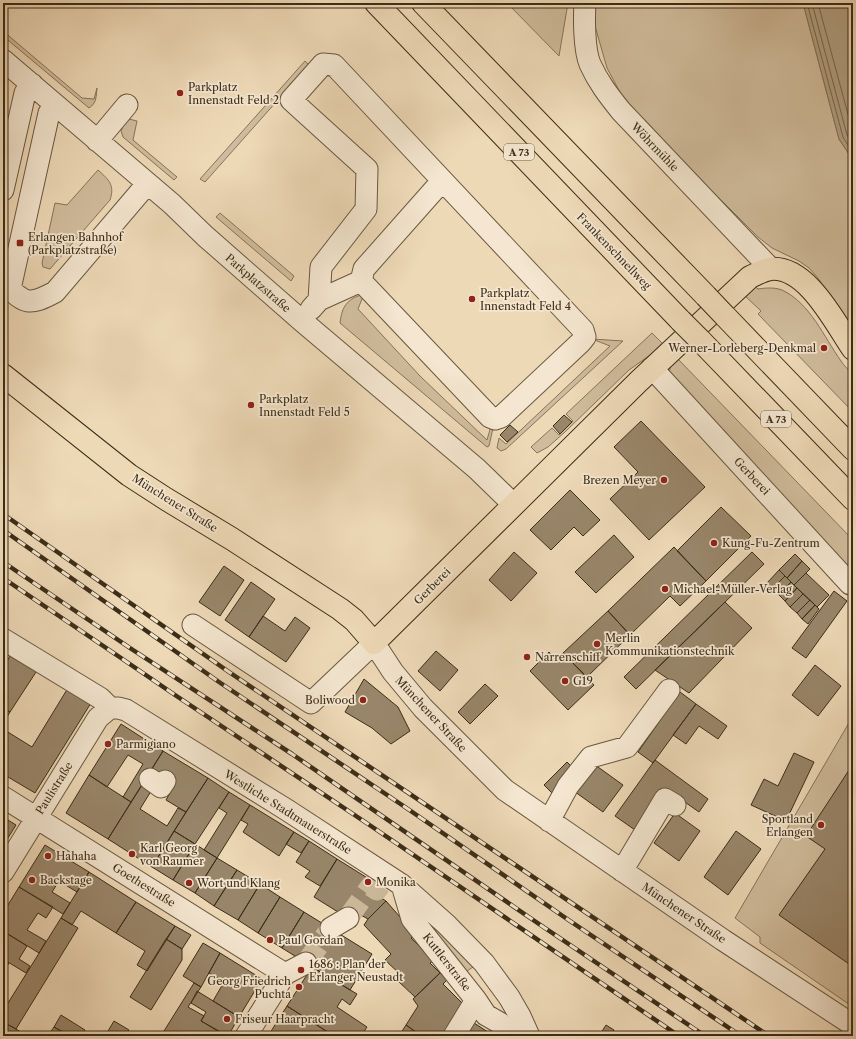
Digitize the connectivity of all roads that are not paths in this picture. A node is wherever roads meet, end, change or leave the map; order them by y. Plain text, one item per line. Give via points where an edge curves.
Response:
1 (376, 3) edge
2 (423, 3) edge
3 (585, 3) edge
4 (5, 65) edge
5 (32, 84) junction
6 (121, 100) dead end
7 (55, 105) junction
8 (92, 136) junction
9 (442, 181) junction
10 (148, 184) junction
11 (3, 190) edge
12 (771, 269) junction
13 (362, 281) junction
14 (6, 286) edge
15 (319, 300) junction
16 (302, 321) junction
17 (853, 349) edge
18 (652, 368) junction
19 (3, 375) edge
20 (853, 449) edge
21 (853, 499) edge
22 (514, 504) junction
23 (850, 584) dead end
24 (193, 625) dead end
25 (3, 639) edge
26 (374, 643) junction
27 (670, 690) dead end
28 (110, 708) junction
29 (3, 797) edge
30 (675, 805) dead end
31 (549, 821) junction
32 (31, 826) junction
33 (622, 871) junction
34 (3, 872) edge
35 (402, 886) junction
36 (348, 918) tunnel mouth
37 (331, 928) tunnel mouth
38 (306, 963) tunnel mouth
39 (285, 974) junction
40 (476, 1000) junction
41 (853, 1026) edge
42 (246, 1036) edge
43 (454, 1036) edge
44 (508, 1036) edge
45 (528, 1036) edge

1 - 21 main road, Frankenschnellweg / A 73, bridge
2 - 20 main road, bridge
3 - 12 street, Wöhrmühle via 585,38 589,63 601,85 621,111
4 - 5 street, Parkplatzstraße
5 - 7 street, Parkplatzstraße
5 - 11 street via 25,93
6 - 8 street
7 - 8 street, Parkplatzstraße
7 - 14 street via 49,113
8 - 10 street, Parkplatzstraße
9 - 13 street via 364,269
9 - 13 street via 583,330 585,337 581,342 502,417 495,419 490,417
9 - 15 street via 334,65 324,64 291,100 367,169 366,209 321,267
10 - 14 street via 55,292 39,301 24,301
10 - 16 street, Parkplatzstraße
12 - 17 main road via 784,270 796,275 812,289
12 - 18 main road, Gerberei via 750,277
13 - 15 street
15 - 16 street
16 - 22 street, Parkplatzstraße via 477,469
18 - 22 main road, Gerberei
18 - 23 street, Gerberei
19 - 26 main road, Münchener Straße via 129,476 340,609 354,620
22 - 26 main road, Gerberei
24 - 26 street, Gerberei via 311,703
25 - 28 street, Westliche Stadtmauerstraße via 100,698
26 - 31 street, Münchener Straße via 393,672 432,718 505,790
27 - 31 street via 627,747 591,757 568,786
28 - 32 street, Paulistraße via 98,718
28 - 35 street, Westliche Stadtmauerstraße via 118,708 132,714 288,810
29 - 32 street, Goethestraße
30 - 33 street via 665,799
31 - 33 street, Münchener Straße
32 - 34 street, Paulistraße
32 - 39 street, Goethestraße
33 - 41 street, Münchener Straße
35 - 40 street, Kuttlerstraße via 412,918
35 - 45 street, Westliche Stadtmauerstraße via 446,924 484,963 509,996
36 - 37 street
38 - 39 street
39 - 42 street
40 - 43 street, Kuttlerstraße
40 - 44 street via 486,1015 500,1023

